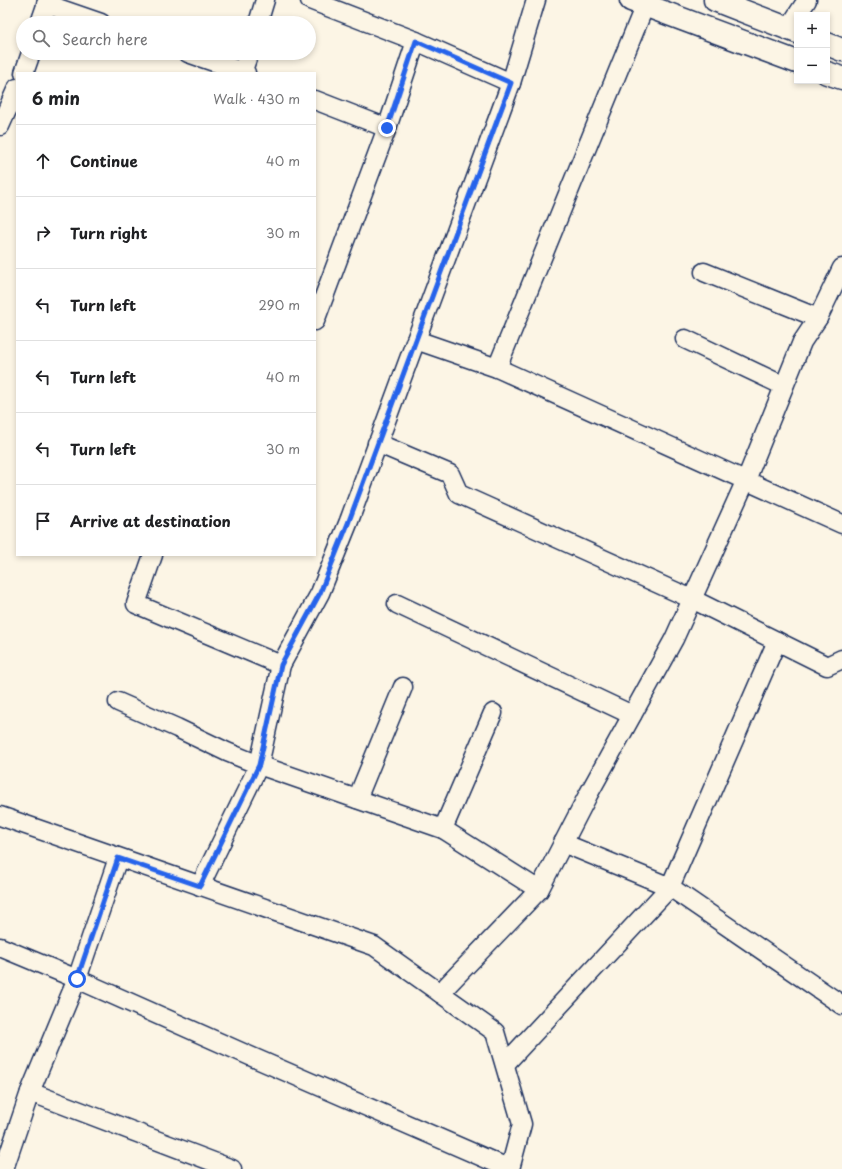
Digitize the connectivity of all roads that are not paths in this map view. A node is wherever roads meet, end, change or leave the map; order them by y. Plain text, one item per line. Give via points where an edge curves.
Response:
1 (265, 0) edge
2 (310, 0) edge
3 (536, 0) edge
4 (715, 0) edge
5 (807, 0) edge
6 (47, 2) edge
7 (638, 2) edge
8 (42, 16) edge
9 (83, 16) edge
10 (260, 16) edge
11 (792, 30) edge
12 (416, 41) junction
13 (830, 45) edge
14 (842, 50) edge
15 (28, 60) edge
16 (208, 60) edge
17 (247, 60) edge
18 (794, 61) edge
19 (24, 72) edge
20 (241, 72) edge
21 (244, 72) edge
22 (830, 74) edge
23 (842, 78) edge
24 (511, 83) junction
25 (16, 90) edge
26 (316, 100) edge
27 (0, 126) edge
28 (387, 128) junction
29 (842, 268) edge
30 (704, 272) dead end
31 (316, 318) edge
32 (818, 318) junction
33 (685, 339) dead end
34 (416, 340) junction
35 (497, 368) junction
36 (784, 386) junction
37 (377, 443) junction
38 (746, 480) junction
39 (842, 524) edge
40 (153, 556) edge
41 (692, 599) junction
42 (397, 604) dead end
43 (777, 641) junction
44 (842, 659) edge
45 (281, 665) junction
46 (404, 687) dead end
47 (118, 702) dead end
48 (494, 714) dead end
49 (632, 715) junction
50 (259, 765) junction
51 (357, 799) junction
52 (0, 816) edge
53 (443, 829) junction
54 (563, 843) junction
55 (118, 858) junction
56 (200, 886) junction
57 (670, 887) junction
58 (539, 890) junction
59 (0, 947) edge
60 (77, 979) junction
61 (440, 993) junction
62 (842, 1005) edge
63 (505, 1064) junction
64 (30, 1092) junction
65 (4, 1169) edge
66 (232, 1169) edge
67 (510, 1169) edge

1 - 10 street
2 - 12 street
3 - 24 street
4 - 11 main road
5 - 11 street
6 - 8 street
6 - 9 street
7 - 18 main road
7 - 35 street
12 - 24 street
12 - 28 street
13 - 14 main road
15 - 19 street
16 - 20 street
17 - 21 street
22 - 23 main road
24 - 34 street
25 - 27 street
26 - 28 street
28 - 31 street
29 - 32 street
30 - 32 street
32 - 36 street via 802,342
33 - 36 street
34 - 35 street
34 - 37 street
35 - 38 street
36 - 38 street
37 - 41 street via 450,474 459,494
37 - 45 street via 320,593
38 - 39 street
38 - 41 street
40 - 45 street via 136,604
41 - 43 street
41 - 49 street via 674,639
42 - 49 street
43 - 44 street via 827,666
43 - 57 street
45 - 50 street
46 - 51 street
47 - 50 street
48 - 53 street
49 - 54 street
50 - 51 street
50 - 56 street
51 - 53 street
52 - 55 street
53 - 58 street
54 - 57 street
54 - 58 street
55 - 56 street
55 - 60 street
56 - 61 street via 374,946
57 - 62 street
57 - 63 street
58 - 61 street
59 - 60 street
60 - 64 street
60 - 67 street
61 - 63 street via 496,1032
63 - 67 street via 522,1124
64 - 65 street
64 - 66 street

